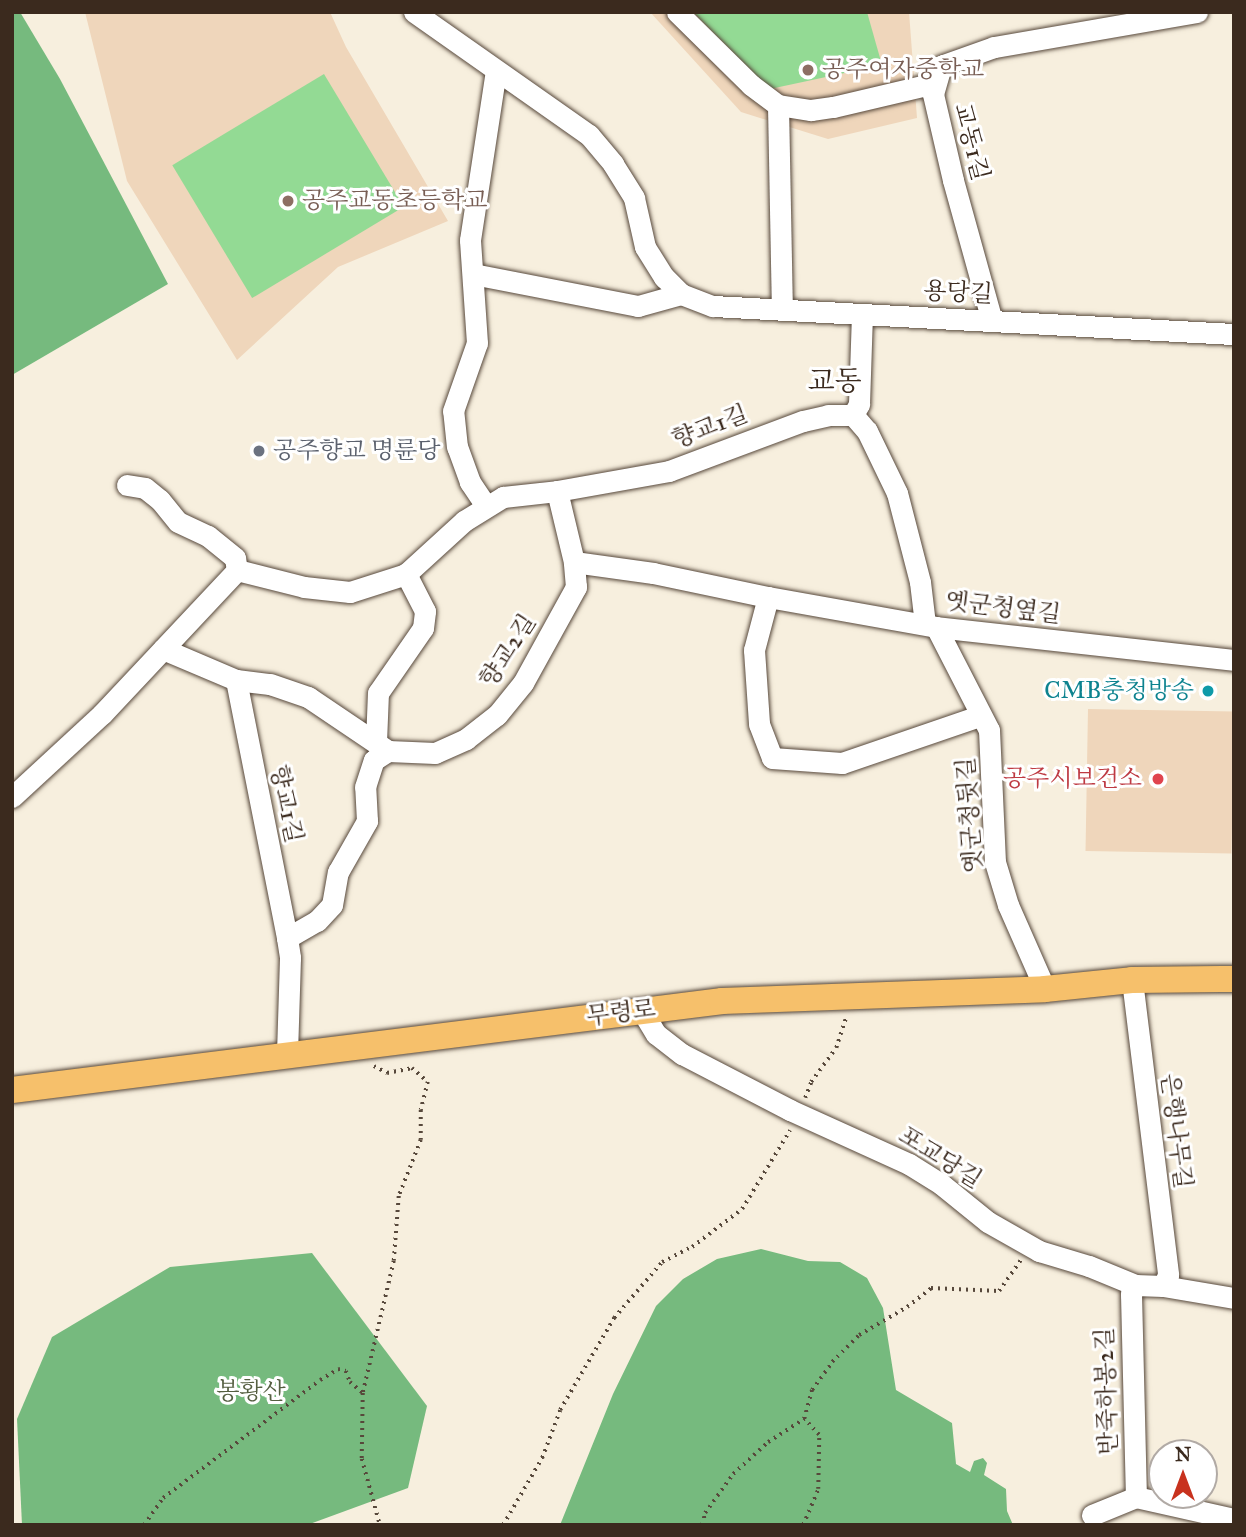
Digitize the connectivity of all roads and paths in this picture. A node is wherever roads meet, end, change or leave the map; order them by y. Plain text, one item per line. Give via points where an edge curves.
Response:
1 (414, 12) edge
2 (677, 12) edge
3 (1197, 12) edge
4 (1065, 22) edge
5 (941, 66) junction
6 (496, 71) junction
7 (778, 105) junction
8 (472, 274) junction
9 (681, 294) junction
10 (782, 309) junction
11 (862, 314) junction
12 (992, 321) junction
13 (1234, 334) edge
14 (853, 415) junction
15 (127, 485) dead end
16 (557, 491) junction
17 (486, 506) junction
18 (574, 562) junction
19 (237, 570) junction
20 (406, 574) junction
21 (768, 597) junction
22 (930, 625) junction
23 (163, 649) junction
24 (1234, 660) edge
25 (236, 680) junction
26 (979, 716) junction
27 (382, 746) junction
28 (12, 797) edge
29 (287, 938) junction
30 (1234, 979) edge
31 (1132, 980) junction
32 (1045, 989) junction
33 (642, 1011) junction
34 (848, 1013) dead end
35 (287, 1056) junction
36 (369, 1064) dead end
37 (12, 1090) edge
38 (799, 1114) junction
39 (1023, 1256) dead end
40 (1135, 1285) junction
41 (1163, 1286) junction
42 (1234, 1298) edge
43 (363, 1394) junction
44 (804, 1419) junction
45 (1136, 1497) junction
46 (1092, 1515) dead end
47 (1234, 1519) edge
48 (144, 1525) edge
49 (380, 1525) edge
50 (503, 1525) edge
51 (702, 1525) edge
52 (803, 1525) edge

1 - 6 street, 용당길
2 - 7 street via 751,85
3 - 4 street
4 - 5 street
5 - 7 street via 926,85 811,110
5 - 12 street, 교동1길 via 933,94
6 - 8 street via 472,228
6 - 9 street, 용당길 via 589,135 634,198 645,247
7 - 10 street
8 - 9 street via 638,306
8 - 17 street via 477,343 453,411 457,447 470,482
9 - 10 street, 용당길 via 713,306
10 - 11 street, 용당길
11 - 12 street, 용당길
11 - 14 street via 859,404
12 - 13 street, 용당길
14 - 16 street, 향교1길 via 803,421 669,471
14 - 22 street, 옛군청뒷길 via 867,431 897,493
15 - 19 street via 145,488 178,522 208,536 235,558
16 - 17 street, 향교1길 via 503,497
16 - 18 street, 향교2길
17 - 20 street, 향교1길
18 - 21 street, 옛군청옆길
18 - 27 street, 향교2길 via 576,587 523,683 497,715 466,739 435,752
19 - 20 street, 향교1길 via 304,587 350,592
19 - 23 street
20 - 27 street via 425,611 424,628 378,692
21 - 22 street, 옛군청옆길
21 - 26 street, 옛군청뒷길 via 754,650 759,724 772,758 842,763
22 - 24 street, 옛군청옆길
22 - 26 street, 옛군청뒷길
23 - 25 street
23 - 28 street via 102,714
25 - 27 street via 270,684 308,697
25 - 29 street, 향교1길
26 - 32 street, 옛군청뒷길 via 989,730 995,862 1008,905
27 - 29 street via 365,787 367,821 338,872 332,905 317,921
29 - 35 street
30 - 31 main road, 무령로
31 - 32 main road, 무령로
31 - 41 street, 은행나무길 via 1168,1276
32 - 33 main road, 무령로 via 722,1001
33 - 35 main road, 무령로
33 - 38 street, 포교당길 via 656,1034 682,1054
34 - 38 path via 836,1048 811,1082
35 - 37 main road, 무령로
36 - 43 path via 387,1073 412,1068 428,1082 421,1110 421,1140 399,1196 394,1261
38 - 40 street, 포교당길 via 909,1164 988,1222 1039,1251
38 - 50 path via 741,1209 692,1247 662,1262 614,1318 560,1410 542,1458
39 - 44 path via 999,1291 931,1287 859,1335 812,1390
40 - 41 street, 포교당길
40 - 45 street, 반죽하봉2길 via 1131,1294
41 - 42 street, 포교당길
43 - 48 path via 345,1371 338,1369 163,1498
43 - 49 path via 362,1459
44 - 51 path via 768,1442 733,1474 705,1513
44 - 52 path via 819,1434 818,1489
45 - 46 street
45 - 47 street

